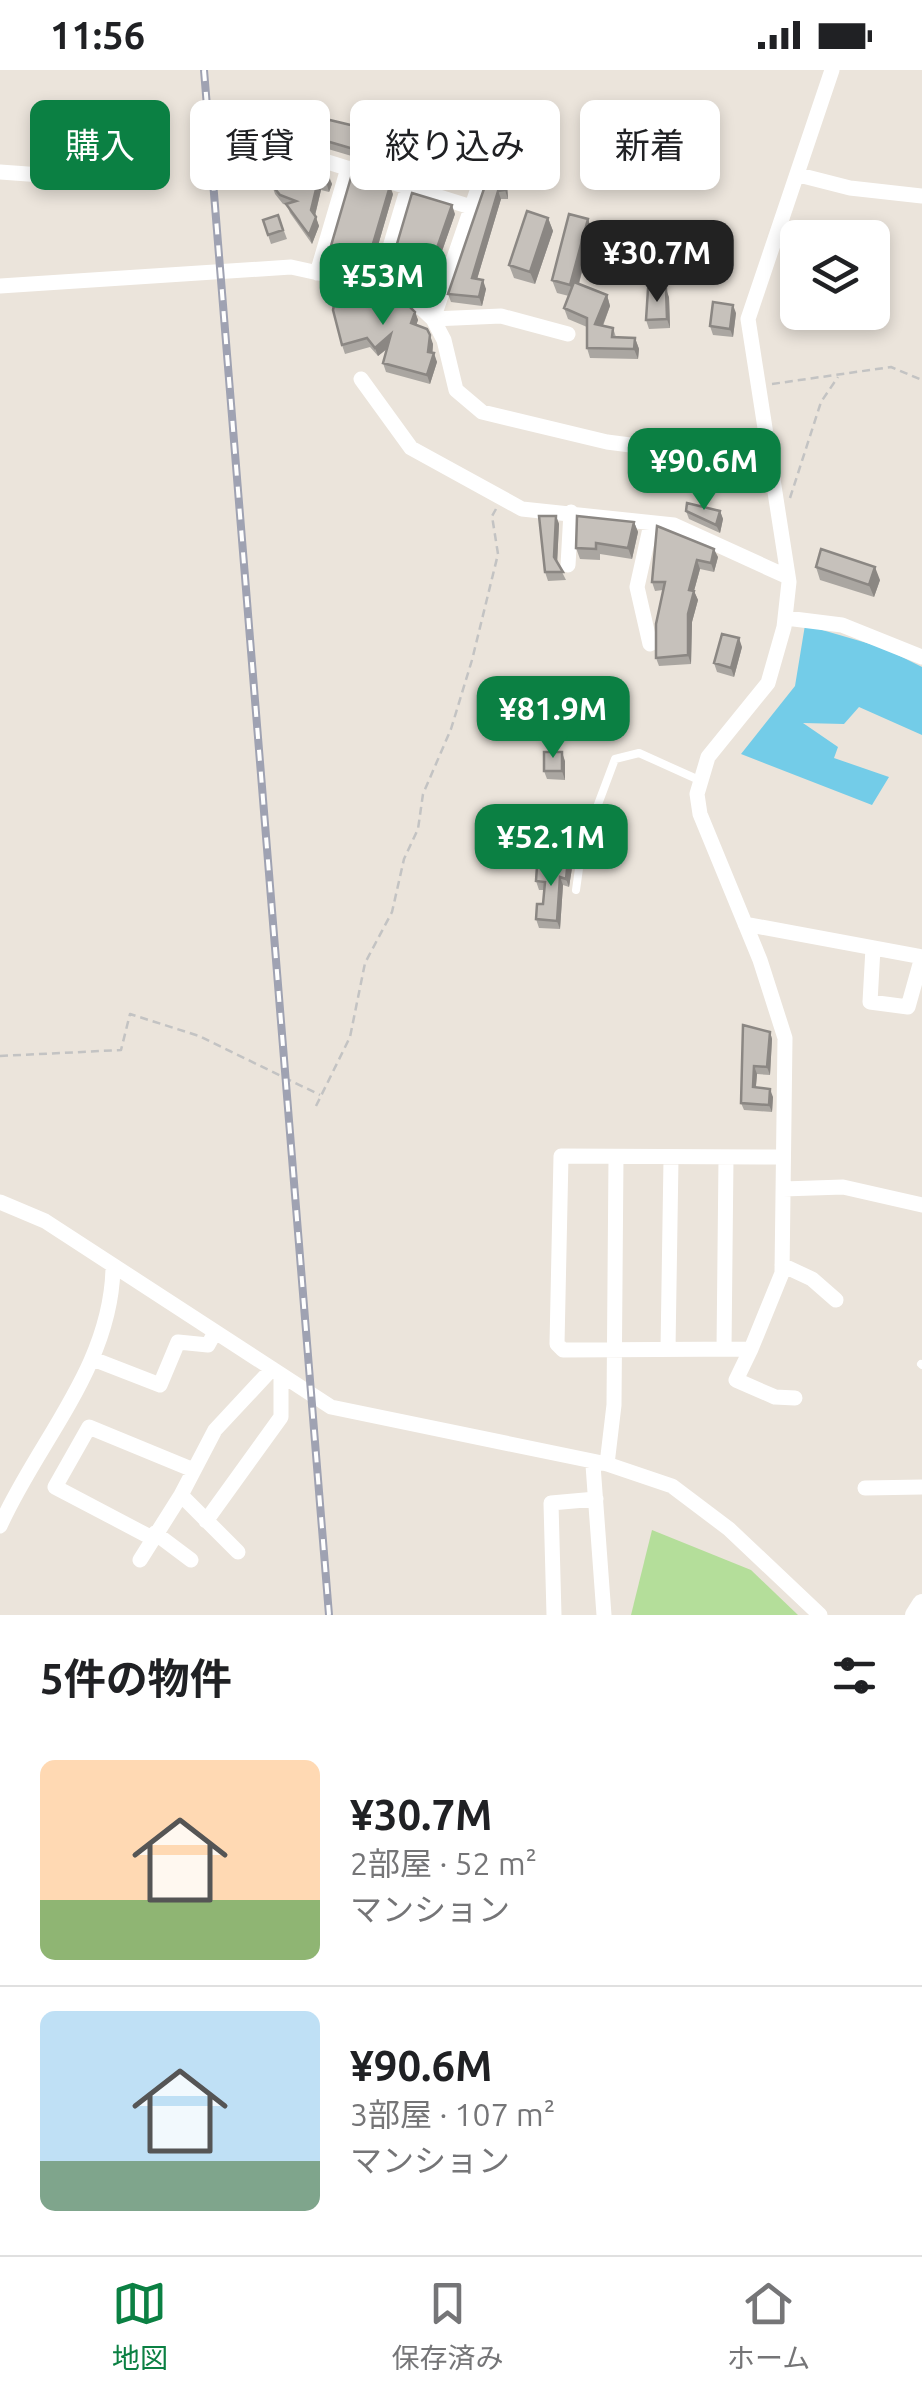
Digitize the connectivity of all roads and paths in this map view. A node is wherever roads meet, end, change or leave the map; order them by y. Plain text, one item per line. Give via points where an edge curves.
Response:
1 (832, 70) edge
2 (330, 162) edge
3 (348, 168) joint
4 (0, 172) edge
5 (30, 174) edge
6 (799, 175) junction
7 (407, 190) edge
8 (418, 190) edge
9 (478, 190) edge
10 (922, 196) edge
11 (472, 207) junction
12 (317, 273) junction
13 (0, 286) edge
14 (378, 286) junction
15 (433, 319) junction
16 (568, 334) dead end
17 (838, 376) junction
18 (361, 379) dead end
19 (922, 380) edge
20 (756, 390) junction
21 (770, 463) junction
22 (505, 500) junction
23 (571, 512) junction
24 (652, 524) junction
25 (780, 528) junction
26 (568, 566) dead end
27 (788, 576) junction
28 (786, 618) junction
29 (650, 644) dead end
30 (922, 657) edge
31 (700, 780) junction
32 (576, 890) dead end
33 (745, 924) junction
34 (874, 948) junction
35 (0, 1056) edge
36 (321, 1096) junction
37 (316, 1106) dead end
38 (784, 1157) junction
39 (616, 1158) junction
40 (726, 1158) junction
41 (671, 1159) junction
42 (783, 1189) junction
43 (0, 1202) edge
44 (922, 1205) edge
45 (782, 1265) junction
46 (113, 1268) junction
47 (836, 1300) dead end
48 (214, 1334) junction
49 (724, 1348) junction
50 (668, 1349) junction
51 (750, 1349) junction
52 (612, 1350) junction
53 (94, 1359) junction
54 (276, 1372) junction
55 (795, 1398) dead end
56 (600, 1464) junction
57 (191, 1470) junction
58 (922, 1487) edge
59 (865, 1488) dead end
60 (181, 1495) junction
61 (596, 1499) junction
62 (206, 1521) junction
63 (0, 1526) edge
64 (153, 1535) junction
65 (238, 1552) dead end
66 (140, 1560) dead end
67 (191, 1560) dead end
68 (922, 1604) edge
69 (554, 1615) edge
70 (604, 1615) edge
71 (820, 1615) edge
72 (915, 1615) edge

1 - 6 street
2 - 3 street
3 - 12 street
4 - 5 street
6 - 10 street
6 - 20 street via 750,308
7 - 14 street
8 - 11 street
9 - 11 street
11 - 15 street
12 - 13 street via 291,267
12 - 14 street
14 - 15 street via 418,304
15 - 16 street via 502,316
15 - 21 street via 456,390 482,412 608,442
17 - 19 path via 891,367
17 - 20 path
17 - 25 path via 821,402
18 - 22 street via 412,448
20 - 21 street
21 - 25 street
22 - 23 street via 532,512
22 - 36 path via 492,516 498,554 454,720 423,794 392,912 365,963 350,1038
23 - 24 street
23 - 26 street
24 - 27 street via 693,531
24 - 29 street via 637,587
25 - 27 street
27 - 28 street
28 - 30 street via 842,625
28 - 31 street via 768,683 708,757
31 - 32 lane via 639,753 616,759 582,848
31 - 33 street via 700,814
33 - 34 street
33 - 38 street via 783,1027
34 - 34 street via 870,1002 908,1007 922,957
35 - 36 path via 121,1050 130,1014 199,1036
36 - 37 path
38 - 40 street
38 - 42 street
39 - 41 street
39 - 52 street
39 - 52 street via 561,1156 560,1175 558,1344 563,1350
40 - 41 street
40 - 49 street
41 - 50 street
42 - 44 street via 850,1187
42 - 45 street
43 - 46 street via 45,1221
45 - 47 street
45 - 51 street via 776,1295
46 - 48 street
46 - 53 street
48 - 53 street via 208,1344 178,1342 160,1385
48 - 54 street
49 - 50 street
49 - 51 street
50 - 52 street
51 - 55 street via 736,1380
52 - 56 street via 614,1406
53 - 63 street
54 - 56 street via 332,1407
54 - 57 street via 215,1430
54 - 62 street via 281,1417
56 - 61 street
56 - 71 street via 665,1483 703,1506
57 - 60 street
57 - 64 street via 90,1427 56,1487
58 - 59 street
60 - 62 street
60 - 64 street
61 - 69 street via 552,1503
61 - 70 street
62 - 65 street
64 - 66 street
64 - 67 street
68 - 72 main road

